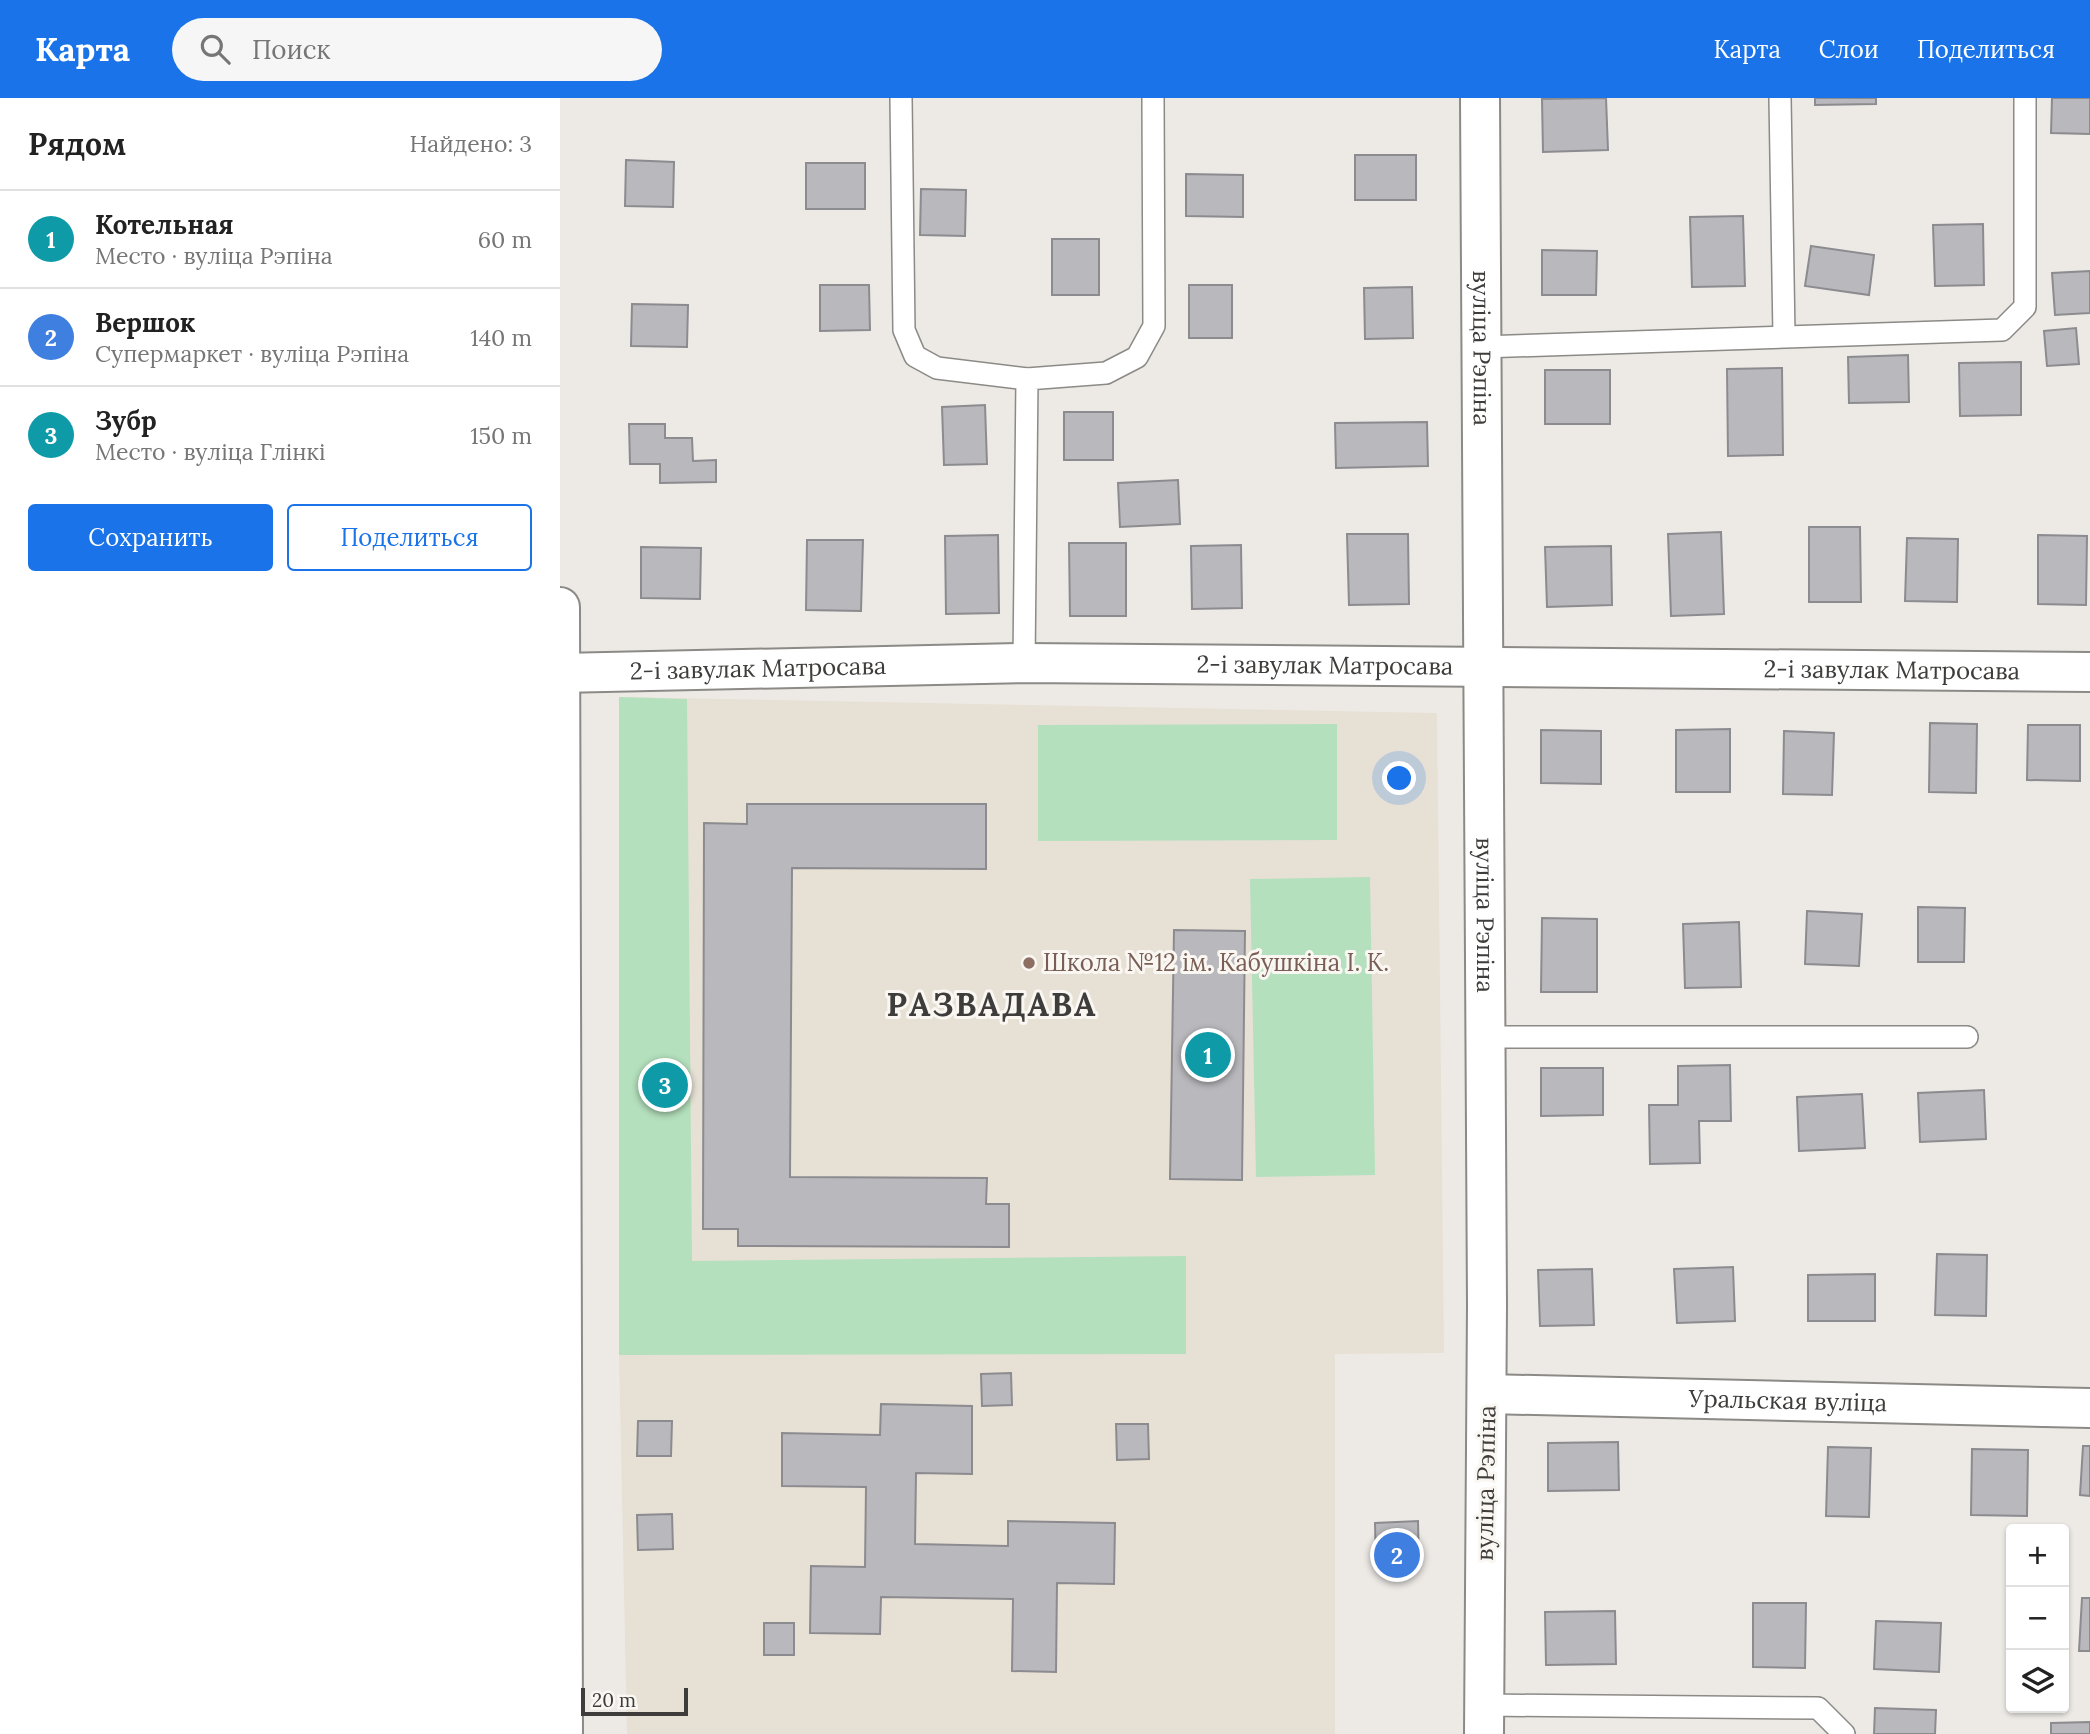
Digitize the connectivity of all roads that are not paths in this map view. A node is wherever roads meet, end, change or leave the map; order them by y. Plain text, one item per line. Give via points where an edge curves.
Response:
1 (901, 98) edge
2 (1153, 98) edge
3 (1480, 98) edge
4 (1780, 98) edge
5 (2025, 98) edge
6 (1784, 336) junction
7 (1482, 347) junction
8 (1027, 379) junction
9 (560, 607) edge
10 (1024, 663) junction
11 (1484, 667) junction
12 (2090, 672) edge
13 (560, 673) edge
14 (1486, 1037) junction
15 (1967, 1037) dead end
16 (561, 1113) edge
17 (1487, 1394) junction
18 (2090, 1408) edge
19 (1484, 1719) edge
20 (563, 1734) edge
21 (1844, 1734) edge

1 - 8 lane via 904,330 915,356 937,368
2 - 8 lane via 1154,326 1137,357 1106,373
3 - 7 street, вуліца Рэпіна
4 - 6 lane
5 - 6 lane via 2025,307 2002,330
6 - 7 lane
7 - 11 street, вуліца Рэпіна
8 - 10 lane
9 - 13 street
10 - 11 street, 2-і завулак Матросава
10 - 13 street, 2-і завулак Матросава
11 - 12 street, 2-і завулак Матросава
11 - 14 street, вуліца Рэпіна
13 - 16 street
14 - 15 lane
14 - 17 street, вуліца Рэпіна
16 - 20 street
17 - 18 street, Уральская вуліца
17 - 19 street, вуліца Рэпіна
19 - 21 lane via 1818,1708

